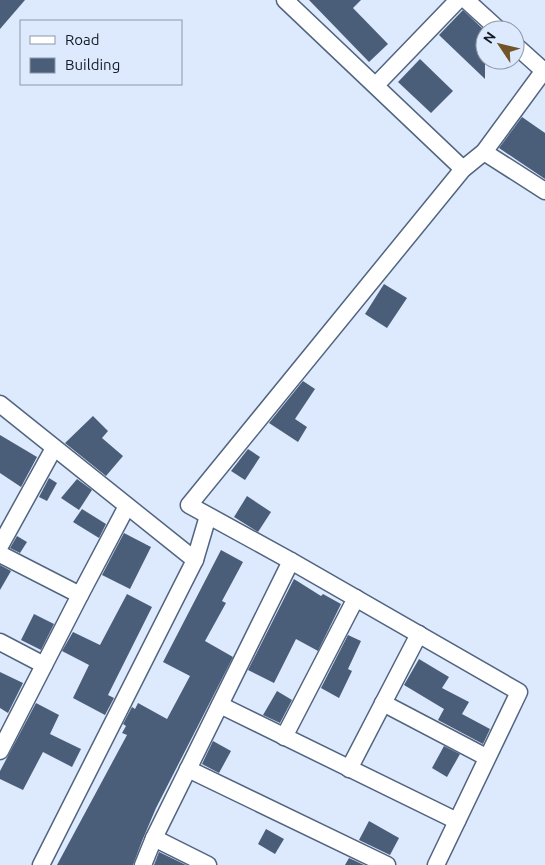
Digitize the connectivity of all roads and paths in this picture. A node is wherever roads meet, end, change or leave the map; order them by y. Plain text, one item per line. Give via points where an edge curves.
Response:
1 (284, 0) edge
2 (458, 0) edge
3 (466, 0) edge
4 (488, 20) edge
5 (525, 54) edge
6 (544, 70) edge
7 (376, 85) junction
8 (539, 88) edge
9 (484, 152) junction
10 (463, 169) junction
11 (545, 191) edge
12 (0, 404) edge
13 (54, 448) junction
14 (127, 506) junction
15 (208, 516) junction
16 (0, 546) edge
17 (0, 554) edge
18 (195, 560) junction
19 (292, 561) junction
20 (80, 595) junction
21 (356, 598) junction
22 (418, 634) junction
23 (0, 642) edge
24 (44, 665) junction
25 (383, 703) junction
26 (220, 705) junction
27 (5, 730) edge
28 (284, 737) junction
29 (0, 751) edge
30 (486, 757) junction
31 (188, 769) junction
32 (350, 769) junction
33 (457, 821) junction
34 (154, 838) junction
35 (42, 865) edge
36 (143, 865) edge
37 (208, 865) edge
38 (387, 865) edge
39 (436, 865) edge

1 - 7 street
2 - 7 street
3 - 4 street
5 - 6 street
6 - 8 street
7 - 10 street
8 - 9 street
9 - 10 street
9 - 11 street
10 - 15 street via 189,505
12 - 13 street
13 - 14 street
13 - 16 street
14 - 18 street
14 - 20 street
15 - 18 street
15 - 19 street
17 - 20 street
18 - 35 street
19 - 21 street
19 - 26 street
20 - 24 street
21 - 22 street
21 - 28 street
22 - 25 street
22 - 30 street via 519,692
23 - 24 street
24 - 27 street
25 - 30 street
25 - 32 street
26 - 28 street
26 - 31 street
27 - 29 street
28 - 32 street
30 - 33 street
31 - 34 street
31 - 38 street
32 - 33 street
33 - 39 street
34 - 36 street
34 - 37 street

